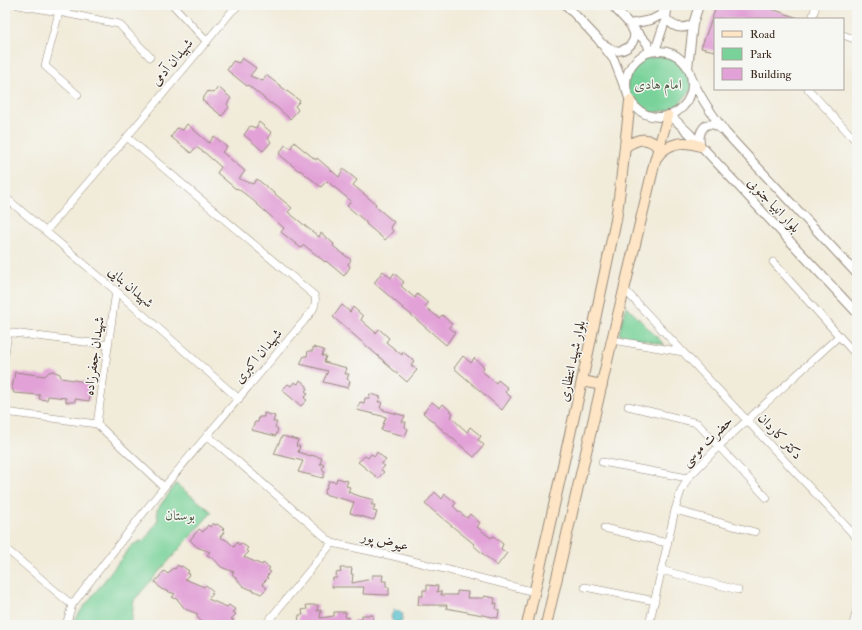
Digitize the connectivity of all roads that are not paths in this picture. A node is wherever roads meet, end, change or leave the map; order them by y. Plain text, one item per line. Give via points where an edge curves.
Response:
1 (18, 5) edge
2 (173, 5) edge
3 (239, 5) edge
4 (566, 5) edge
5 (612, 5) edge
6 (699, 5) edge
7 (816, 5) edge
8 (668, 6) edge
9 (59, 8) edge
10 (666, 18) junction
11 (812, 18) edge
12 (630, 24) junction
13 (693, 24) junction
14 (844, 35) edge
15 (598, 39) junction
16 (857, 40) edge
17 (206, 42) junction
18 (653, 51) junction
19 (150, 57) dead end
20 (688, 68) junction
21 (692, 79) junction
22 (809, 90) edge
23 (78, 95) dead end
24 (629, 96) junction
25 (669, 115) junction
26 (726, 134) junction
27 (127, 137) junction
28 (857, 142) edge
29 (700, 146) junction
30 (625, 147) junction
31 (659, 148) junction
32 (655, 161) junction
33 (5, 196) edge
34 (46, 231) junction
35 (773, 262) dead end
36 (857, 274) edge
37 (625, 290) junction
38 (116, 291) junction
39 (857, 313) edge
40 (6, 332) edge
41 (839, 336) junction
42 (612, 340) junction
43 (108, 345) junction
44 (683, 352) junction
45 (5, 354) edge
46 (857, 356) edge
47 (582, 381) junction
48 (602, 385) junction
49 (239, 399) junction
50 (628, 406) dead end
51 (5, 412) edge
52 (748, 420) junction
53 (97, 424) junction
54 (207, 435) junction
55 (719, 446) junction
56 (602, 462) dead end
57 (688, 478) junction
58 (164, 487) junction
59 (766, 498) dead end
60 (675, 510) junction
61 (604, 528) dead end
62 (755, 532) dead end
63 (857, 538) edge
64 (332, 543) junction
65 (667, 543) junction
66 (5, 548) edge
67 (661, 570) junction
68 (585, 587) dead end
69 (738, 590) dead end
70 (535, 592) junction
71 (655, 601) junction
72 (72, 605) junction
73 (857, 608) edge
74 (66, 625) edge
75 (265, 625) edge
76 (527, 625) edge
77 (546, 625) edge
78 (649, 625) edge
79 (853, 625) edge

1 - 9 street
2 - 17 street
3 - 17 street, شهیدان آدمی
4 - 15 street
5 - 12 street
6 - 13 street
7 - 11 street
8 - 10 street
8 - 12 street via 661,15 651,20
9 - 19 street via 119,24
9 - 23 street via 45,66
10 - 13 street via 678,27
10 - 18 street
12 - 15 street via 634,40 623,50 612,49
12 - 18 street
13 - 20 street
14 - 16 street
15 - 24 street via 614,60
17 - 27 street, شهیدان آدمی
18 - 20 street via 666,51 679,57
18 - 24 street via 642,54 628,71 626,81
20 - 21 street
21 - 25 street via 689,99 683,107
21 - 26 street, بلوار انبیا جنوبی via 707,108
22 - 28 street
24 - 25 street via 645,114
24 - 30 main road, بلوار شهید انتظاری
25 - 29 street, بلوار انبیا جنوبی
25 - 31 main road
26 - 29 street via 715,124 706,126 700,135
26 - 36 street, بلوار انبیا جنوبی
27 - 34 street, شهیدان آدمی
27 - 49 street, شهیدان اکبری via 315,296 314,308
29 - 32 main road via 692,143 675,144 665,148
29 - 39 street, بلوار انبیا جنوبی
30 - 31 main road via 636,140 645,140 653,142
30 - 47 main road, بلوار شهید انتظاری via 616,220
31 - 32 main road
32 - 37 main road
33 - 34 street, شهیدان بنایی
34 - 38 street, شهیدان بنایی
35 - 41 street
37 - 42 main road
37 - 44 street, دکتر کاردان
38 - 43 street, شهیدان جعفرزاده
38 - 49 street, شهیدان بنایی
40 - 43 street
40 - 45 street
41 - 46 street
41 - 52 street, حضرت موسی
42 - 44 street
42 - 48 main road
43 - 53 street, شهیدان جعفرزاده
44 - 52 street, دکتر کاردان
47 - 48 main road
47 - 70 main road, بلوار شهید انتظاری
48 - 77 main road
49 - 54 street, شهیدان اکبری
50 - 55 street via 697,423
51 - 53 street
52 - 55 street, حضرت موسی
52 - 63 street, دکتر کاردان
53 - 58 street
54 - 58 street, شهیدان اکبری
54 - 64 street
55 - 57 street, حضرت موسی
55 - 59 street
56 - 57 street
57 - 60 street, حضرت موسی
58 - 72 street, شهیدان اکبری
60 - 62 street
60 - 65 street, حضرت موسی
61 - 65 street
64 - 70 street, عیوض پور
64 - 75 street
65 - 67 street, حضرت موسی
66 - 72 street
67 - 69 street
67 - 71 street, حضرت موسی
68 - 71 street
70 - 76 main road, بلوار شهید انتظاری
71 - 78 street, حضرت موسی
72 - 74 street, شهیدان اکبری
73 - 79 street

